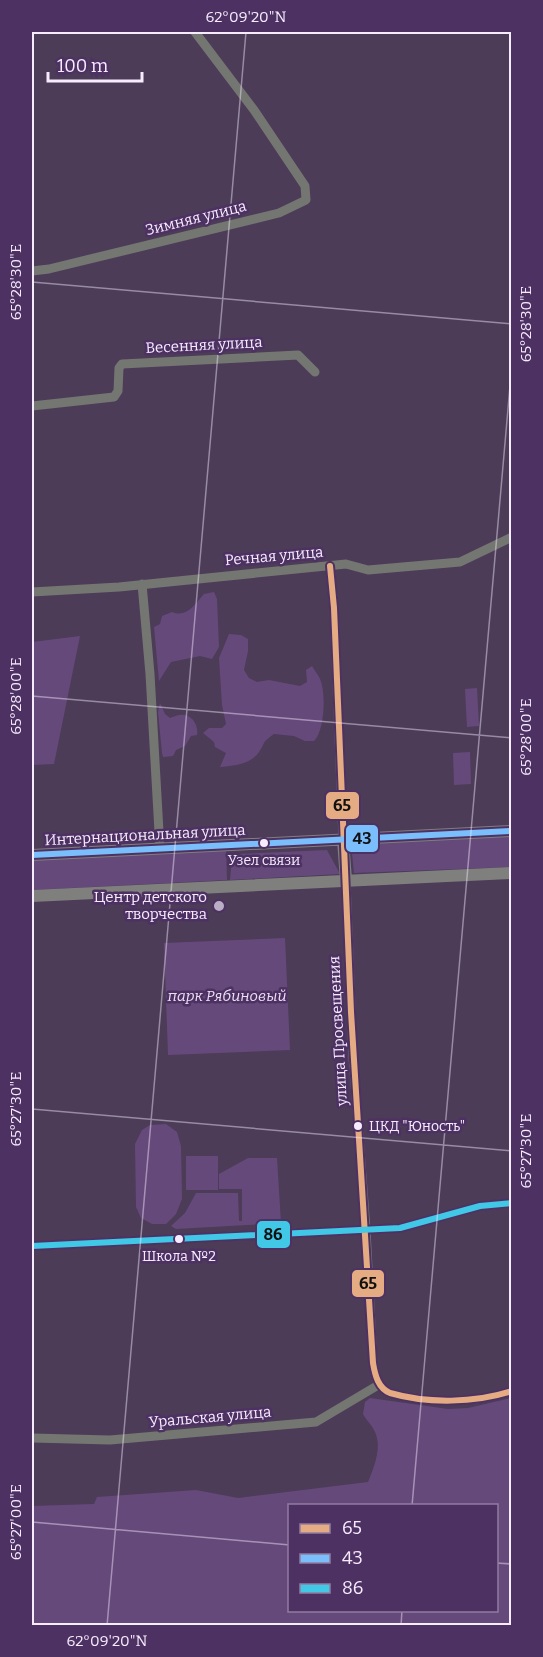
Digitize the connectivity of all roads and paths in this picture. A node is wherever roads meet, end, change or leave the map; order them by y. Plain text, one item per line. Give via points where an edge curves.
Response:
1 (195, 32) edge
2 (32, 272) edge
3 (315, 372) dead end
4 (32, 406) edge
5 (512, 537) edge
6 (330, 566) junction
7 (142, 584) junction
8 (32, 592) edge
9 (512, 831) edge
10 (343, 840) junction
11 (160, 849) junction
12 (32, 855) edge
13 (512, 873) edge
14 (346, 880) junction
15 (32, 896) edge
16 (512, 1203) edge
17 (366, 1229) junction
18 (32, 1246) edge
19 (383, 1388) junction
20 (512, 1391) edge
21 (32, 1438) edge

1 - 2 street, Зимняя улица via 305,186 306,200 279,213
3 - 4 street, Весенняя улица via 298,355 122,364 114,397
5 - 6 street, Речная улица via 460,562 368,570 346,564
6 - 7 street, Речная улица
6 - 10 street
7 - 8 street, Речная улица
7 - 11 street
9 - 10 main road, Интернациональная улица
10 - 11 main road, Интернациональная улица
10 - 14 main road
11 - 12 main road, Интернациональная улица
13 - 14 main road
14 - 15 main road
14 - 17 street, улица Просвещения
16 - 17 street via 480,1206 400,1228
17 - 18 street
17 - 19 street, улица Просвещения via 373,1363
19 - 20 street via 403,1396 462,1401
19 - 21 street, Уральская улица via 316,1422 110,1440

